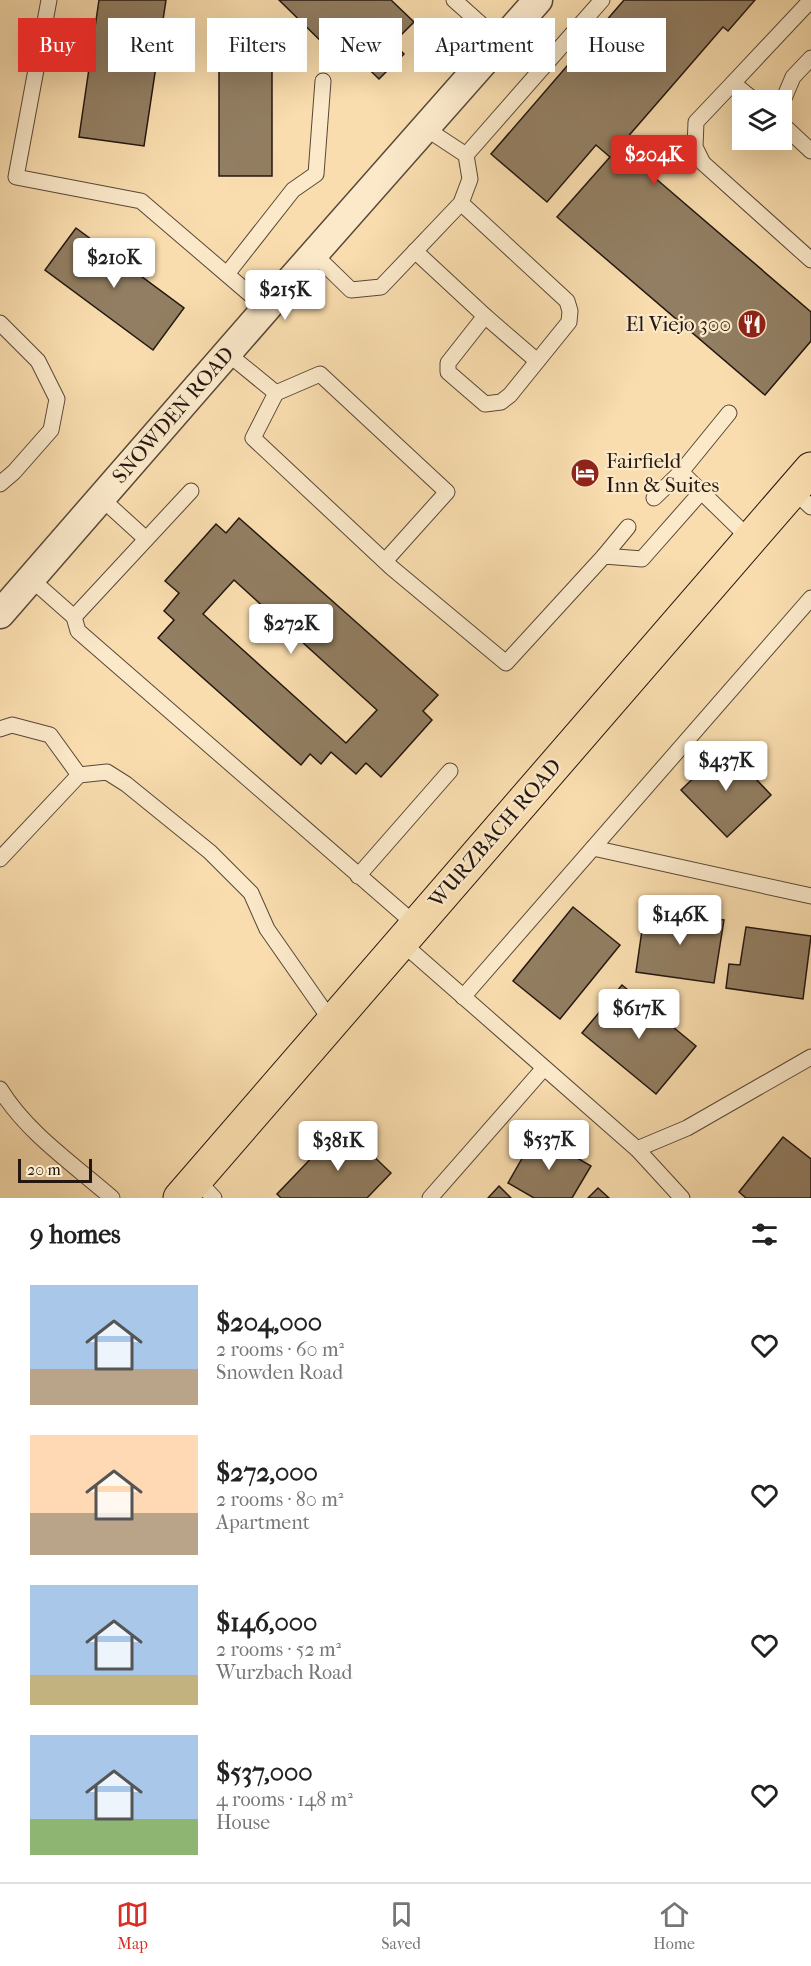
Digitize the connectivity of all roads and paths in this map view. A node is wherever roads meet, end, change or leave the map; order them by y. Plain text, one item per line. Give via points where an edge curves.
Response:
1 (49, 0) edge
2 (454, 0) edge
3 (538, 0) edge
4 (602, 0) edge
5 (811, 0) edge
6 (474, 18) edge
7 (522, 18) edge
8 (811, 58) edge
9 (474, 72) edge
10 (322, 81) dead end
11 (733, 83) junction
12 (742, 90) edge
13 (787, 90) edge
14 (425, 128) junction
15 (792, 133) edge
16 (811, 151) edge
17 (466, 155) junction
18 (461, 203) junction
19 (415, 251) junction
20 (314, 254) junction
21 (811, 260) edge
22 (228, 274) junction
23 (266, 309) junction
24 (484, 316) junction
25 (0, 323) edge
26 (228, 353) junction
27 (537, 361) junction
28 (276, 393) junction
29 (729, 413) dead end
30 (681, 472) junction
31 (0, 484) edge
32 (805, 488) edge
33 (191, 491) dead end
34 (702, 491) junction
35 (100, 498) junction
36 (654, 498) dead end
37 (628, 527) dead end
38 (146, 539) junction
39 (750, 539) junction
40 (604, 556) junction
41 (385, 561) junction
42 (31, 579) junction
43 (811, 598) edge
44 (0, 614) edge
45 (74, 617) junction
46 (0, 729) edge
47 (450, 771) dead end
48 (79, 775) junction
49 (593, 848) junction
50 (0, 859) edge
51 (358, 876) junction
52 (811, 896) edge
53 (409, 934) junction
54 (463, 997) junction
55 (332, 1022) junction
56 (811, 1057) edge
57 (544, 1068) junction
58 (0, 1089) edge
59 (637, 1149) junction
60 (197, 1192) edge
61 (112, 1198) edge
62 (430, 1198) edge
63 (682, 1198) edge

1 - 22 lane via 16,177 141,201
2 - 6 lane
3 - 7 street, SNOWDEN ROAD
4 - 17 lane
5 - 11 lane
8 - 13 lane via 793,76
9 - 14 street, SNOWDEN ROAD
10 - 22 lane via 316,174 293,190
11 - 12 lane
11 - 21 lane via 696,122 695,147 703,163
14 - 17 lane
14 - 20 street, SNOWDEN ROAD
15 - 16 lane
17 - 18 lane via 470,179
18 - 19 lane
18 - 27 lane via 567,301 569,322
19 - 20 lane via 381,287 351,290
19 - 24 lane
20 - 23 street, SNOWDEN ROAD
22 - 23 lane
23 - 26 street, SNOWDEN ROAD
24 - 27 lane
24 - 27 lane via 448,363 448,372 457,381 485,404 501,402
25 - 31 lane via 38,361 57,399 51,430
26 - 28 lane
26 - 35 street, SNOWDEN ROAD
28 - 41 lane via 253,438
28 - 41 lane via 320,374 447,492
29 - 30 lane
30 - 34 lane
30 - 36 lane
32 - 39 main road, WURZBACH ROAD
33 - 38 lane
34 - 39 lane
34 - 40 lane via 642,559
35 - 38 lane
35 - 42 street, SNOWDEN ROAD
37 - 40 lane
38 - 45 lane
39 - 53 main road, WURZBACH ROAD
40 - 41 lane via 506,663
42 - 44 street, SNOWDEN ROAD
42 - 45 lane
43 - 49 lane
45 - 51 lane via 78,632
46 - 48 lane via 12,724 50,735
47 - 51 lane
48 - 50 lane
48 - 55 lane via 107,772 210,852 251,893 267,929
49 - 52 lane
49 - 54 lane
51 - 53 lane
53 - 54 lane
53 - 55 main road, WURZBACH ROAD
54 - 57 lane
55 - 60 main road, WURZBACH ROAD
56 - 59 lane via 687,1128
57 - 59 lane
57 - 62 lane
58 - 61 lane via 31,1127
59 - 63 lane

